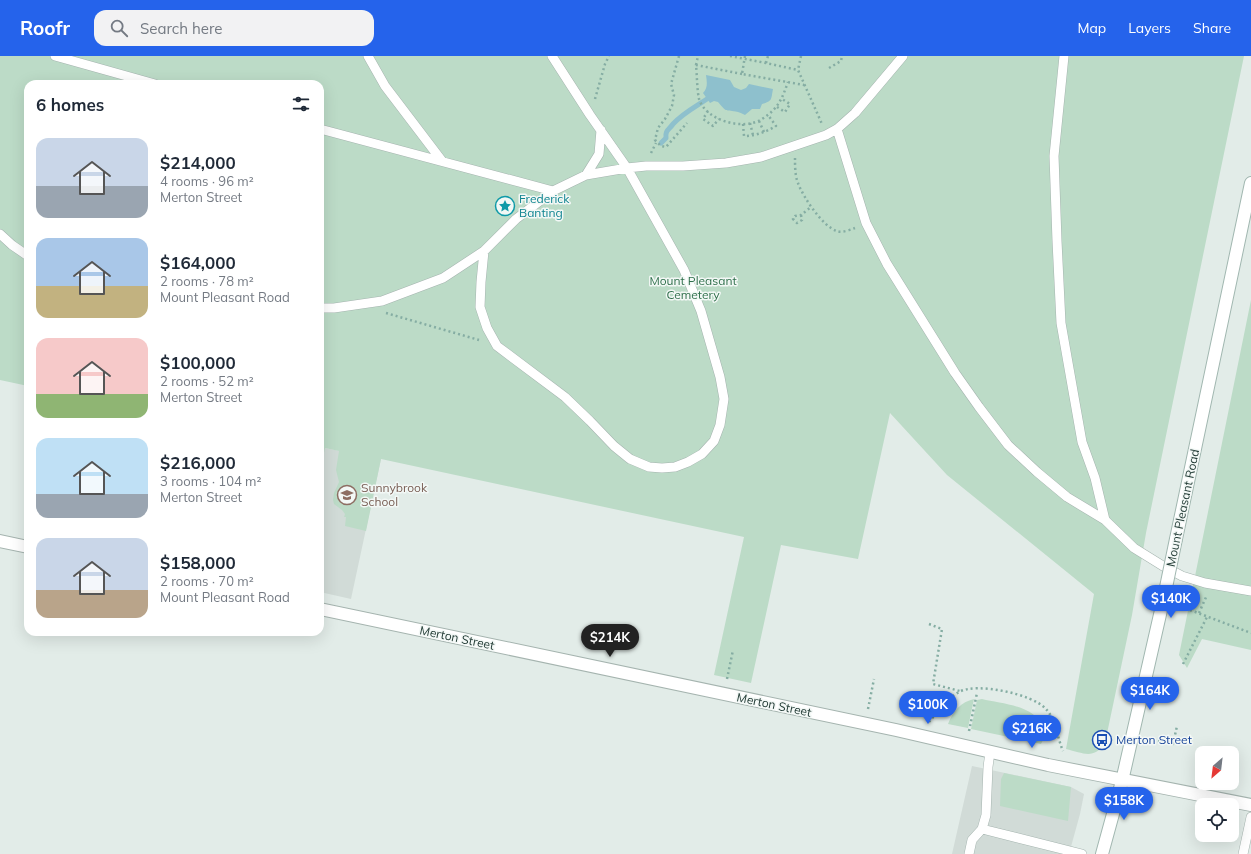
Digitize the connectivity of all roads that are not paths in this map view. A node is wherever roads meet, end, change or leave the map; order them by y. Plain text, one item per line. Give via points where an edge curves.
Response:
1 (55, 56) edge
2 (368, 56) edge
3 (552, 56) edge
4 (903, 56) edge
5 (1064, 56) edge
6 (142, 80) edge
7 (837, 129) junction
8 (324, 130) edge
9 (601, 130) junction
10 (442, 161) junction
11 (627, 168) junction
12 (586, 175) junction
13 (1251, 183) edge
14 (553, 190) junction
15 (0, 234) edge
16 (484, 251) junction
17 (24, 253) edge
18 (324, 308) edge
19 (1105, 520) junction
20 (0, 541) edge
21 (24, 546) edge
22 (1251, 591) edge
23 (324, 610) edge
24 (990, 752) junction
25 (1122, 780) junction
26 (1251, 805) edge
27 (1251, 817) edge
28 (982, 829) junction
29 (969, 854) edge
30 (1082, 854) edge
31 (1102, 854) edge
32 (1243, 854) edge

1 - 6 lane
2 - 10 lane via 385,86
3 - 9 lane
4 - 7 lane via 855,113
5 - 19 lane via 1054,156 1061,323 1082,442 1095,478
7 - 11 lane via 761,157 726,163
7 - 19 lane via 866,223 887,264 955,373 1008,445 1067,497
8 - 10 lane
9 - 11 lane
9 - 12 lane via 599,154
10 - 14 lane
11 - 12 lane
11 - 16 lane via 684,270 701,311 720,377 724,398 720,425 714,441 702,454 675,467 662,468 649,467 630,458 614,446 565,397 497,346 480,307
12 - 14 lane
13 - 25 street, Mount Pleasant Road, bridge via 1164,597
14 - 16 lane via 516,219
15 - 17 lane
16 - 18 lane via 443,278 382,301
19 - 22 lane via 1134,548 1182,576
20 - 21 street
23 - 24 street, Merton Street
24 - 25 street, Merton Street
24 - 28 lane via 986,815
25 - 26 street, Merton Street
25 - 31 street, Mount Pleasant Road
27 - 32 lane
28 - 29 lane via 972,840
28 - 30 lane

